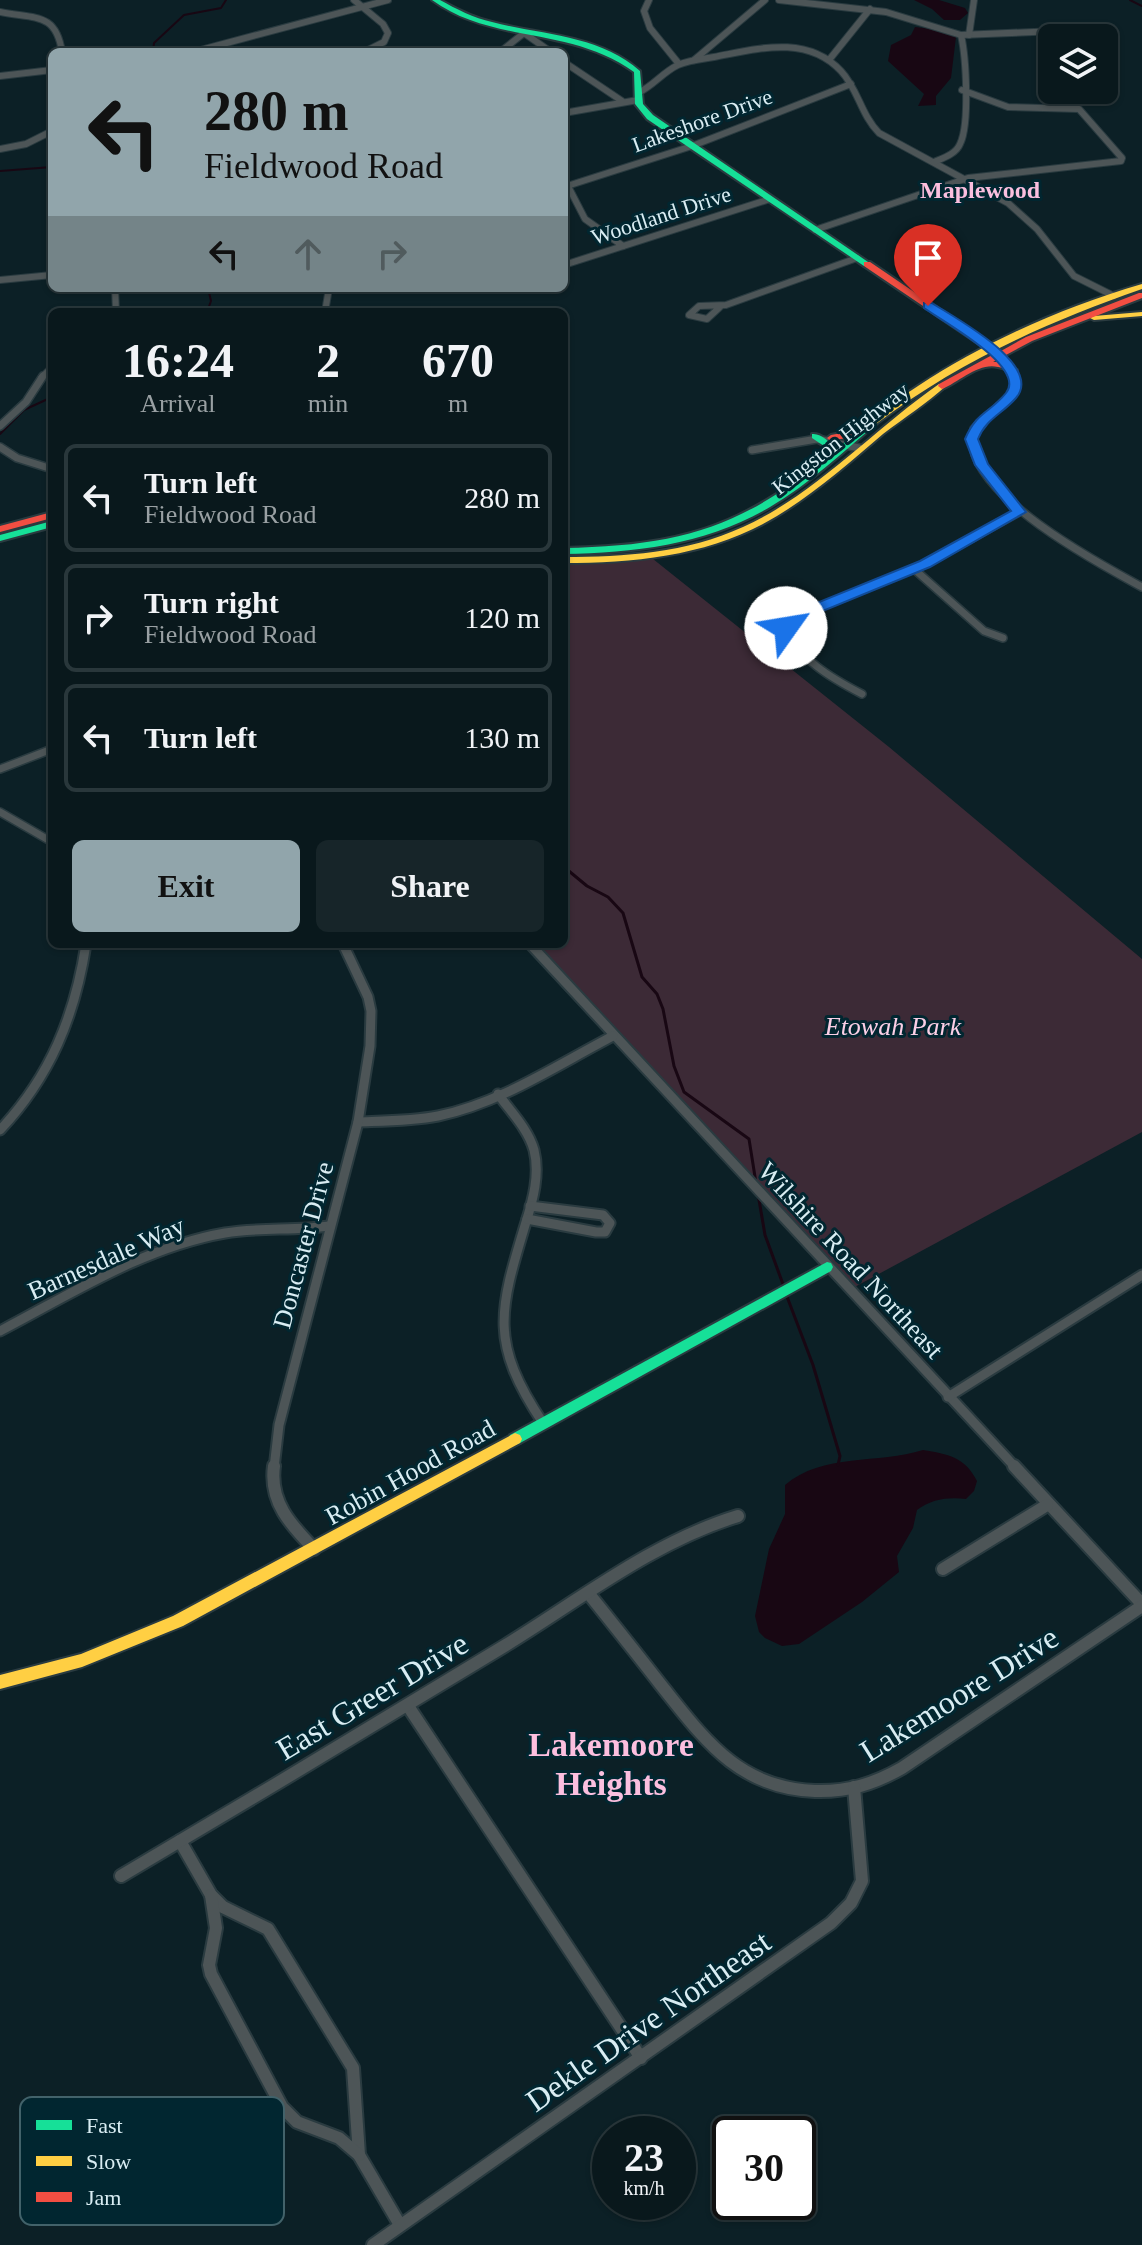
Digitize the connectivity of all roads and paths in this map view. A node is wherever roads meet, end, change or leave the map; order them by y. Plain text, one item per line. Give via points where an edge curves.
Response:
1 (354, 0) edge
2 (388, 0) edge
3 (435, 0) edge
4 (649, 0) edge
5 (765, 0) edge
6 (779, 0) edge
7 (869, 0) edge
8 (974, 0) edge
9 (363, 7) junction
10 (870, 9) junction
11 (0, 12) edge
12 (1038, 32) edge
13 (524, 33) junction
14 (961, 35) junction
15 (969, 35) junction
16 (61, 48) edge
17 (208, 48) edge
18 (373, 48) edge
19 (505, 48) edge
20 (545, 48) edge
21 (829, 60) junction
22 (691, 62) junction
23 (679, 64) junction
24 (568, 69) edge
25 (48, 70) edge
26 (0, 76) edge
27 (851, 84) junction
28 (962, 90) junction
29 (638, 97) junction
30 (622, 101) junction
31 (568, 112) edge
32 (48, 133) edge
33 (692, 146) junction
34 (0, 149) edge
35 (934, 162) junction
36 (968, 178) junction
37 (568, 185) edge
38 (568, 189) edge
39 (770, 199) junction
40 (815, 230) junction
41 (623, 246) junction
42 (857, 258) junction
43 (568, 264) edge
44 (48, 275) edge
45 (0, 280) edge
46 (1142, 286) edge
47 (1142, 295) edge
48 (1120, 298) junction
49 (721, 306) dead end
50 (1142, 312) edge
51 (1068, 322) junction
52 (976, 338) junction
53 (1009, 338) junction
54 (994, 350) junction
55 (973, 367) junction
56 (48, 370) edge
57 (1014, 372) junction
58 (0, 426) edge
59 (861, 432) junction
60 (815, 436) junction
61 (831, 438) junction
62 (853, 446) junction
63 (0, 447) edge
64 (752, 450) dead end
65 (831, 457) junction
66 (48, 468) edge
67 (1019, 512) junction
68 (48, 516) edge
69 (48, 525) edge
70 (0, 529) edge
71 (0, 538) edge
72 (568, 551) edge
73 (568, 560) edge
74 (914, 569) junction
75 (1142, 587) edge
76 (1003, 638) dead end
77 (862, 694) dead end
78 (48, 751) edge
79 (1, 769) edge
80 (0, 812) edge
81 (48, 840) edge
82 (85, 948) edge
83 (345, 948) edge
84 (534, 948) edge
85 (613, 1036) junction
86 (498, 1094) junction
87 (358, 1122) junction
88 (0, 1130) edge
89 (530, 1206) junction
90 (527, 1219) junction
91 (329, 1226) junction
92 (827, 1267) junction
93 (1142, 1275) edge
94 (0, 1331) edge
95 (948, 1397) junction
96 (543, 1423) junction
97 (1047, 1505) junction
98 (738, 1516) dead end
99 (314, 1549) junction
100 (943, 1569) dead end
101 (589, 1594) junction
102 (1142, 1605) edge
103 (1, 1683) edge
104 (408, 1706) junction
105 (854, 1787) junction
106 (180, 1841) junction
107 (121, 1876) dead end
108 (211, 1895) junction
109 (641, 2058) junction
110 (277, 2097) edge
111 (284, 2109) edge
112 (359, 2155) junction
113 (400, 2225) junction
114 (373, 2245) edge

1 - 9 street
2 - 9 street
3 - 13 main road via 467,18
4 - 23 street via 644,11 650,28
5 - 22 street
6 - 10 street
7 - 10 street
8 - 15 street
9 - 17 street
9 - 18 street via 386,27 388,36
10 - 14 street
10 - 21 street
11 - 16 street via 50,22 59,32
12 - 15 street
13 - 19 street
13 - 20 street
13 - 29 main road via 616,54 637,71
14 - 15 street
14 - 28 street
21 - 22 street via 781,44
21 - 27 street
22 - 23 street
23 - 29 street
24 - 30 street
25 - 26 street
27 - 33 street, Lakeshore Drive
27 - 35 street via 871,126
28 - 35 street via 960,145
28 - 36 street via 1008,107 1079,109 1122,158 1116,163
29 - 30 street
29 - 33 main road via 646,114
30 - 31 street
32 - 34 street
33 - 37 street, Lakeshore Drive
33 - 39 main road
35 - 36 street
36 - 40 street
36 - 48 street via 1020,212 1074,276
38 - 41 street via 585,219
39 - 40 main road
39 - 41 street, Woodland Drive
40 - 42 main road
41 - 43 street, Woodland Drive
42 - 49 street
42 - 52 main road
44 - 45 street
46 - 48 main road
47 - 48 main road
48 - 50 main road
48 - 51 main road, Kingston Highway
48 - 53 main road
50 - 51 main road
51 - 54 main road, Kingston Highway
52 - 53 main road
52 - 54 main road
53 - 54 main road
54 - 55 main road, Kingston Highway
54 - 57 street
54 - 59 main road, Kingston Highway via 916,390
55 - 57 main road via 995,364
55 - 62 main road, Kingston Highway
56 - 58 street
57 - 67 street via 1011,395 979,422 972,439 981,465
59 - 61 main road
59 - 62 main road, Kingston Highway
60 - 61 street
60 - 64 street
60 - 65 main road via 828,445
61 - 62 street
62 - 65 main road, Kingston Highway
62 - 73 main road, Kingston Highway via 785,507 729,536 651,555
63 - 66 street
65 - 72 main road, Kingston Highway via 767,506 726,525 649,546
67 - 74 street
67 - 75 street via 1067,548
68 - 70 main road
69 - 71 main road
74 - 76 street via 984,631
74 - 77 street via 786,624 792,640 825,672
78 - 79 street
80 - 81 street
82 - 88 street via 79,990 60,1045 31,1097
83 - 87 street, Doncaster Drive via 371,1011
84 - 85 street, Wilshire Road Northeast
85 - 86 street
85 - 92 street, Wilshire Road Northeast
86 - 87 street via 434,1117
86 - 89 street via 534,1153
87 - 91 street, Doncaster Drive
89 - 90 street
89 - 90 street via 594,1213 610,1223 605,1232 596,1232
90 - 96 street via 504,1300 501,1336 507,1365
91 - 94 street, Barnesdale Way via 224,1233 193,1241 146,1258
91 - 99 street, Doncaster Drive via 279,1425 272,1480 287,1520
92 - 95 street, Wilshire Road Northeast
92 - 96 main road, Robin Hood Road
93 - 95 street
95 - 97 street, Wilshire Road Northeast
96 - 99 main road, Robin Hood Road
97 - 100 street
97 - 102 street, Wilshire Road Northeast
98 - 101 street, East Greer Drive via 651,1555
99 - 103 main road, Robin Hood Road via 123,1645
101 - 104 street, East Greer Drive
101 - 105 street, Lakemoore Drive via 702,1736 735,1765 773,1785
102 - 105 street, Lakemoore Drive via 902,1768
104 - 106 street, East Greer Drive
104 - 109 street
105 - 109 street, Dekle Drive Northeast via 863,1865 859,1891 851,1903 831,1923
106 - 107 street, East Greer Drive
106 - 108 street
108 - 110 street via 216,1928 211,1974
108 - 112 street via 223,1907 268,1929 353,2068 359,2087
109 - 113 street, Dekle Drive Northeast
111 - 112 street via 297,2122 339,2138
112 - 113 street
113 - 114 street, Dekle Drive Northeast

